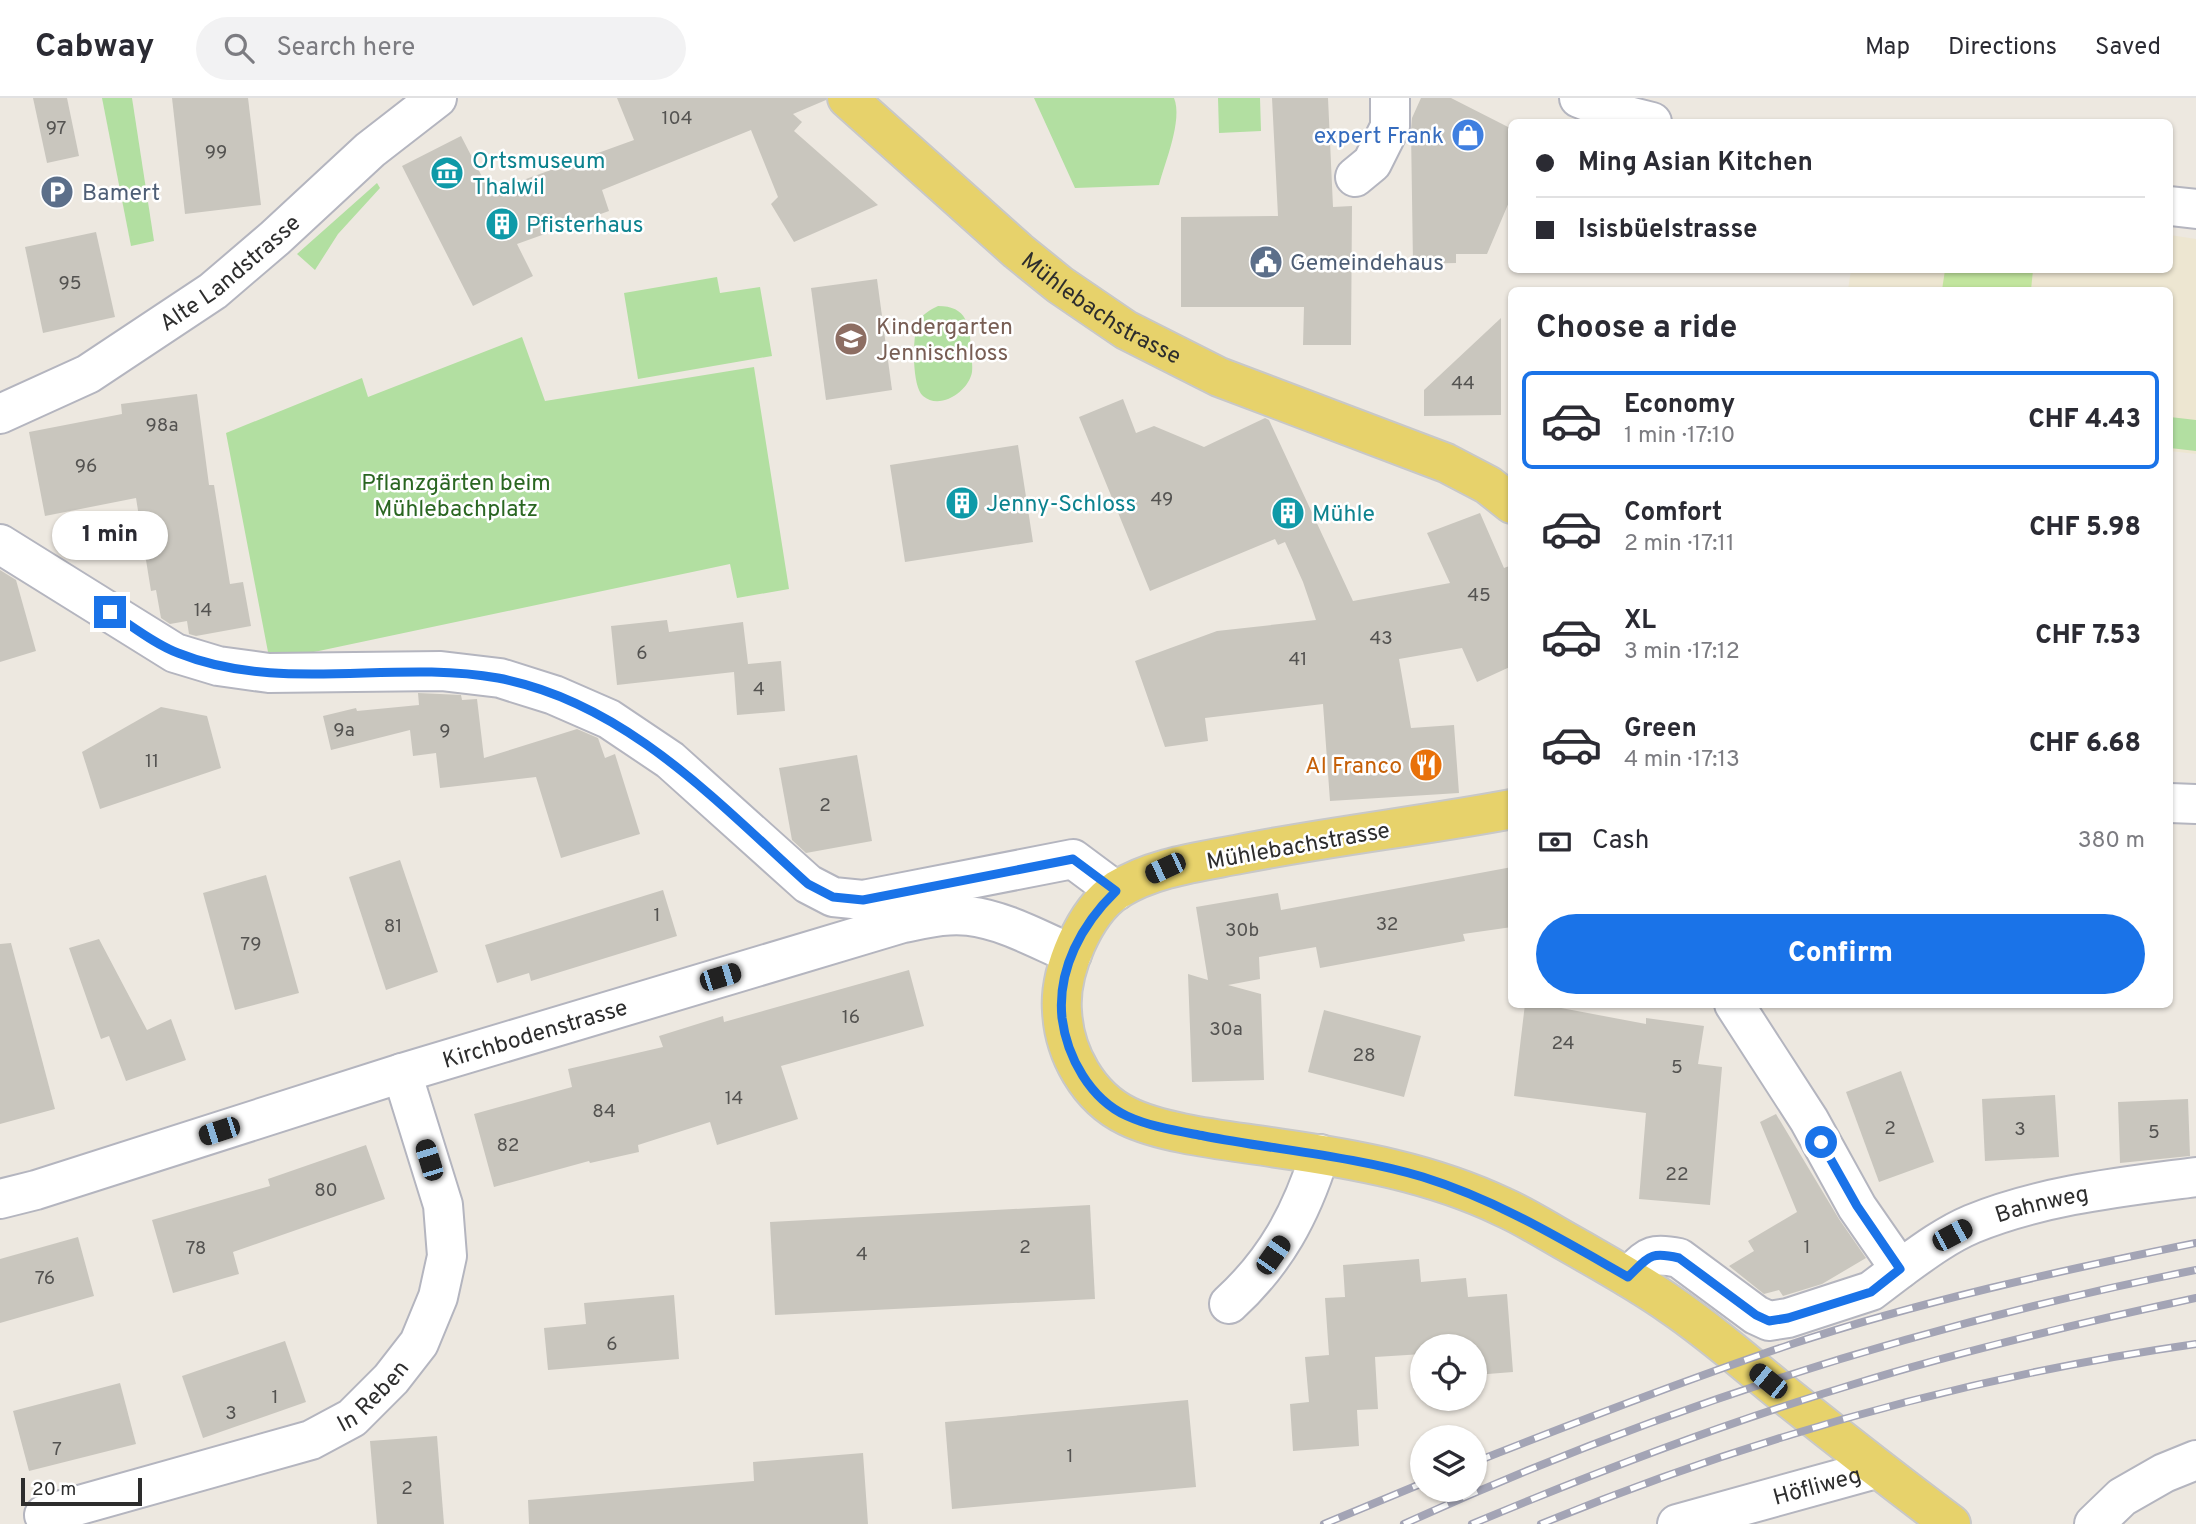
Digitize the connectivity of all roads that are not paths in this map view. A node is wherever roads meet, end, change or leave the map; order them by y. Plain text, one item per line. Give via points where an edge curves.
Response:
1 (437, 98) edge
2 (847, 98) edge
3 (1390, 98) edge
4 (1579, 98) edge
5 (1640, 119) edge
6 (1354, 177) dead end
7 (2173, 205) edge
8 (2196, 209) edge
9 (0, 414) edge
10 (1508, 501) edge
11 (0, 544) edge
12 (2173, 803) edge
13 (2196, 804) edge
14 (1508, 810) edge
15 (1116, 891) junction
16 (1072, 954) junction
17 (1737, 1008) edge
18 (402, 1073) junction
19 (1320, 1154) junction
20 (2196, 1177) edge
21 (0, 1199) edge
22 (1900, 1269) junction
23 (1628, 1277) junction
24 (1229, 1304) dead end
25 (2196, 1461) edge
26 (1876, 1469) junction
27 (44, 1515) dead end
28 (1677, 1524) edge
29 (1951, 1524) edge
30 (2094, 1524) edge

1 - 9 street, Alte Landstrasse via 370,150 275,239 182,314 88,374
2 - 10 main road, Mühlebachstrasse via 1018,251 1126,330 1219,377 1446,463
3 - 6 street via 1390,127 1372,163
4 - 5 street
7 - 8 street
11 - 15 street via 175,653 218,666 269,673 441,671 500,678 554,695 609,719 670,760 808,884 833,897 863,900 1073,859
12 - 13 street
14 - 15 main road, Mühlebachstrasse via 1165,868
15 - 16 main road, Mühlebachstrasse via 1083,929
16 - 18 street, Kirchbodenstrasse via 969,915 939,916
16 - 19 main road, Mühlebachstrasse via 1061,1006 1064,1034 1081,1074 1103,1100 1153,1126
17 - 22 street
18 - 21 street, Kirchbodenstrasse
18 - 27 street, In Reben via 443,1205 447,1256 438,1297 419,1343 391,1380 352,1418 311,1440
19 - 23 main road, Mühlebachstrasse via 1461,1189 1538,1224
19 - 24 street via 1284,1240 1263,1270
20 - 22 street, Bahnweg via 2091,1191 2016,1209 1970,1224
22 - 23 street, Bahnweg via 1871,1292 1769,1321 1679,1258 1650,1256
23 - 26 main road, Mühlebachstrasse via 1674,1306
25 - 30 street via 2122,1497
26 - 28 street, Höfliweg
26 - 29 main road, Mühlebachstrasse

